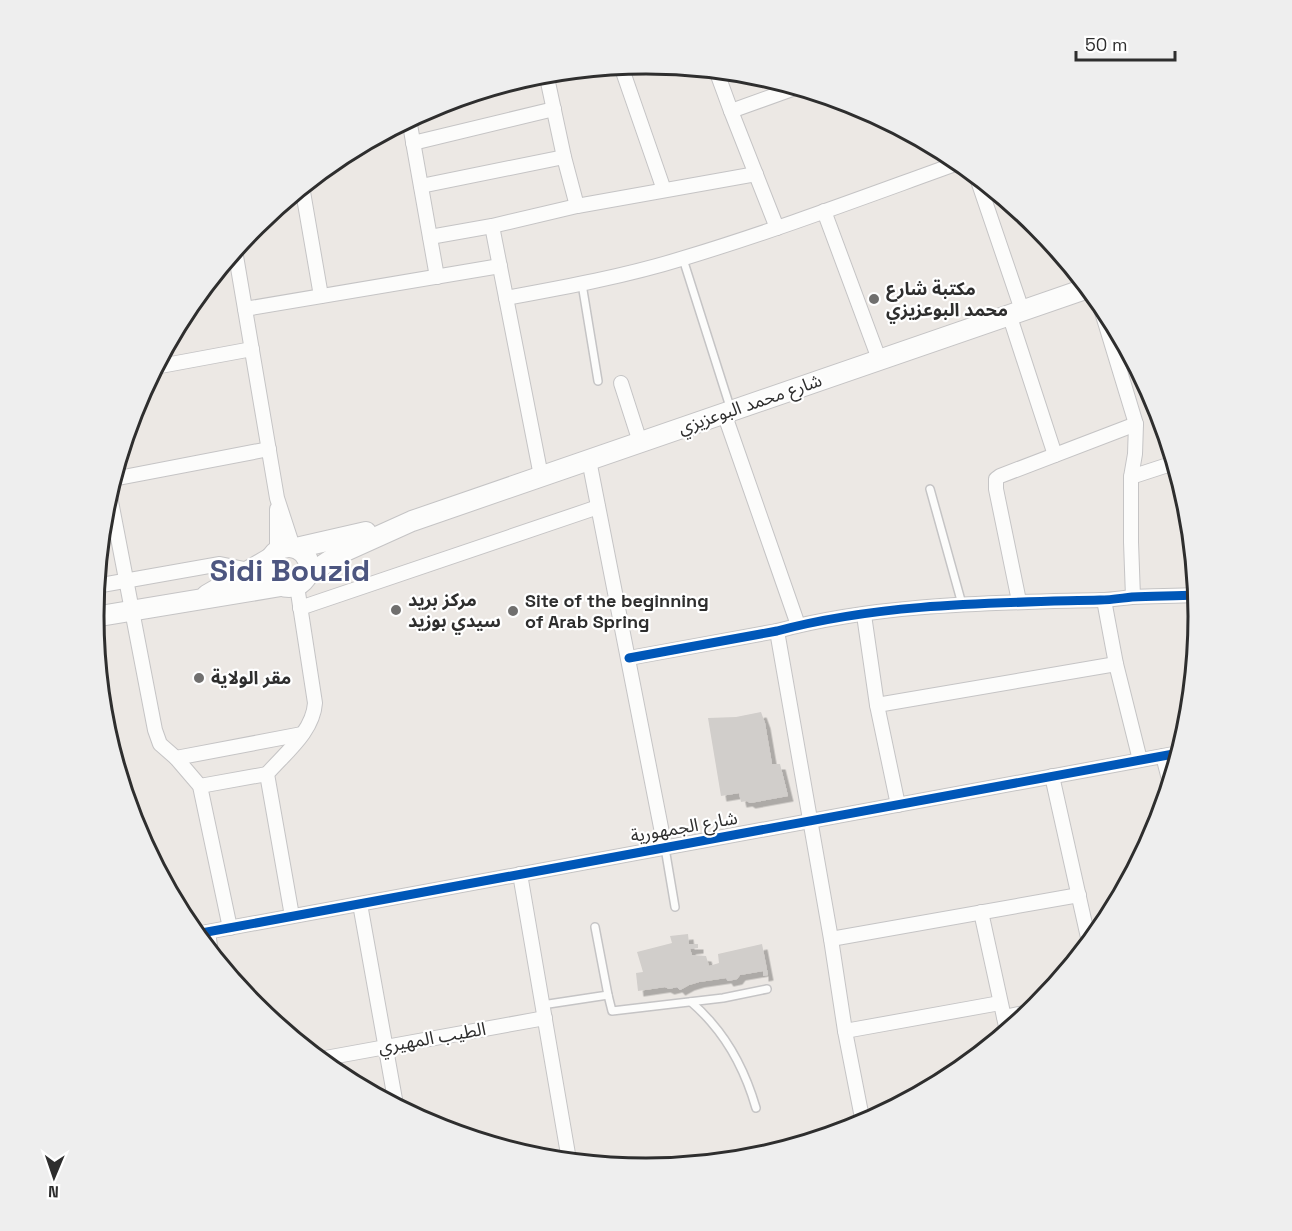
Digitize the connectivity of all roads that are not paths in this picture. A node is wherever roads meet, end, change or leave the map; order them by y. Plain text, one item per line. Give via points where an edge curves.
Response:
1 (624, 75) edge
2 (719, 78) edge
3 (548, 83) edge
4 (785, 92) edge
5 (554, 109) junction
6 (730, 111) junction
7 (410, 127) edge
8 (413, 143) junction
9 (564, 157) junction
10 (949, 166) edge
11 (756, 174) junction
12 (421, 186) junction
13 (980, 189) edge
14 (664, 190) junction
15 (304, 196) edge
16 (577, 206) junction
17 (824, 211) junction
18 (492, 226) junction
19 (777, 228) junction
20 (430, 237) junction
21 (683, 259) junction
22 (235, 263) edge
23 (500, 266) junction
24 (437, 277) junction
25 (582, 284) junction
26 (1080, 291) edge
27 (321, 296) junction
28 (506, 298) junction
29 (245, 309) junction
30 (1016, 312) junction
31 (1112, 339) edge
32 (252, 349) junction
33 (879, 360) junction
34 (166, 365) edge
35 (598, 381) dead end
36 (621, 383) dead end
37 (728, 412) junction
38 (1136, 424) junction
39 (640, 442) junction
40 (269, 449) junction
41 (1055, 455) junction
42 (589, 460) junction
43 (1167, 465) edge
44 (541, 476) junction
45 (121, 477) edge
46 (1131, 477) junction
47 (930, 489) dead end
48 (598, 507) junction
49 (113, 514) edge
50 (412, 521) junction
51 (284, 551) junction
52 (249, 570) junction
53 (126, 580) junction
54 (295, 582) junction
55 (105, 584) edge
56 (1187, 595) edge
57 (1133, 597) junction
58 (1104, 600) junction
59 (197, 601) junction
60 (1019, 602) junction
61 (962, 604) junction
62 (300, 608) junction
63 (131, 611) junction
64 (104, 615) edge
65 (864, 615) junction
66 (798, 625) junction
67 (777, 631) junction
68 (629, 658) junction
69 (1116, 664) junction
70 (877, 705) junction
71 (302, 734) junction
72 (1170, 755) edge
73 (1163, 756) junction
74 (176, 758) junction
75 (1140, 760) junction
76 (1166, 768) edge
77 (267, 774) junction
78 (1052, 776) junction
79 (200, 786) junction
80 (898, 805) junction
81 (810, 821) junction
82 (665, 848) junction
83 (520, 874) junction
84 (1079, 895) junction
85 (360, 904) junction
86 (675, 907) dead end
87 (981, 912) junction
88 (292, 916) junction
89 (595, 927) dead end
90 (230, 928) junction
91 (1087, 931) edge
92 (206, 932) edge
93 (831, 939) junction
94 (767, 989) dead end
95 (608, 995) junction
96 (691, 1002) junction
97 (1000, 1003) junction
98 (544, 1011) junction
99 (1004, 1022) edge
100 (845, 1030) junction
101 (385, 1047) junction
102 (332, 1057) edge
103 (394, 1096) edge
104 (756, 1108) dead end
105 (861, 1113) edge
106 (568, 1152) edge

1 - 14 street
2 - 6 street
3 - 5 street
4 - 6 street
5 - 8 street
5 - 9 street
6 - 11 street
7 - 8 street
8 - 12 street
9 - 12 street
9 - 16 street
10 - 17 street
11 - 14 street
11 - 19 street
12 - 20 street
13 - 30 street
14 - 16 street
15 - 27 street
16 - 18 street
17 - 19 street
17 - 33 street
18 - 20 street
18 - 23 street
19 - 21 street
20 - 24 street
21 - 25 street
21 - 37 lane
22 - 29 street
23 - 24 street
23 - 28 street
24 - 27 street
25 - 28 street
25 - 35 lane
26 - 30 main road, شارع محمد البوعزيزي
27 - 29 street
28 - 44 street
29 - 32 street
30 - 33 main road, شارع محمد البوعزيزي
30 - 41 street
31 - 38 street
32 - 34 street
32 - 40 street
33 - 37 main road, شارع محمد البوعزيزي
36 - 39 street
37 - 39 main road, شارع محمد البوعزيزي
37 - 66 street
38 - 41 street
38 - 46 street
39 - 42 main road, شارع محمد البوعزيزي
40 - 45 street
40 - 51 street
41 - 60 street via 996,479
42 - 44 main road, شارع محمد البوعزيزي
42 - 48 street
43 - 46 street
44 - 50 main road, شارع محمد البوعزيزي
46 - 57 street
47 - 61 lane
48 - 62 street
48 - 68 street
49 - 53 street
50 - 51 main road, شارع محمد البوعزيزي
50 - 54 main road, شارع محمد البوعزيزي via 341,553
51 - 52 main road, شارع محمد البوعزيزي
51 - 54 main road via 303,552 308,559 309,567
51 - 54 main road via 268,567 270,575 274,582
52 - 53 street via 220,564
52 - 59 main road, شارع محمد البوعزيزي
53 - 55 street
53 - 63 street
54 - 59 main road
54 - 62 street
56 - 57 street
57 - 58 street
58 - 60 street
58 - 69 street
59 - 63 main road
60 - 61 street
61 - 65 street
62 - 71 street via 315,703 314,714
63 - 64 main road
63 - 74 street via 155,730 160,744
65 - 66 street
65 - 70 street
66 - 67 street
67 - 68 street
67 - 81 street
68 - 82 street
69 - 70 street
69 - 75 street
70 - 80 street
71 - 74 street
71 - 77 street
72 - 73 street, شارع الجمهورية
73 - 75 street, شارع الجمهورية
73 - 76 street
74 - 79 street
75 - 78 street, شارع الجمهورية
77 - 79 street
77 - 88 street
78 - 80 street, شارع الجمهورية
78 - 84 street
79 - 90 street
80 - 81 street, شارع الجمهورية
81 - 82 street, شارع الجمهورية
81 - 93 street
82 - 83 street, شارع الجمهورية
82 - 86 lane
83 - 85 street, شارع الجمهورية
83 - 98 street
84 - 87 street
84 - 91 street
85 - 88 street, شارع الجمهورية
85 - 101 street
87 - 93 street
87 - 97 street
88 - 90 street, شارع الجمهورية
89 - 95 lane
90 - 92 street, شارع الجمهورية
93 - 100 street
94 - 96 lane
95 - 96 lane via 612,1011
95 - 98 lane
96 - 104 lane via 732,1051
97 - 99 street
97 - 100 street
98 - 101 street, الطيب المهيري
98 - 106 street
100 - 105 street
101 - 102 street, الطيب المهيري
101 - 103 street

